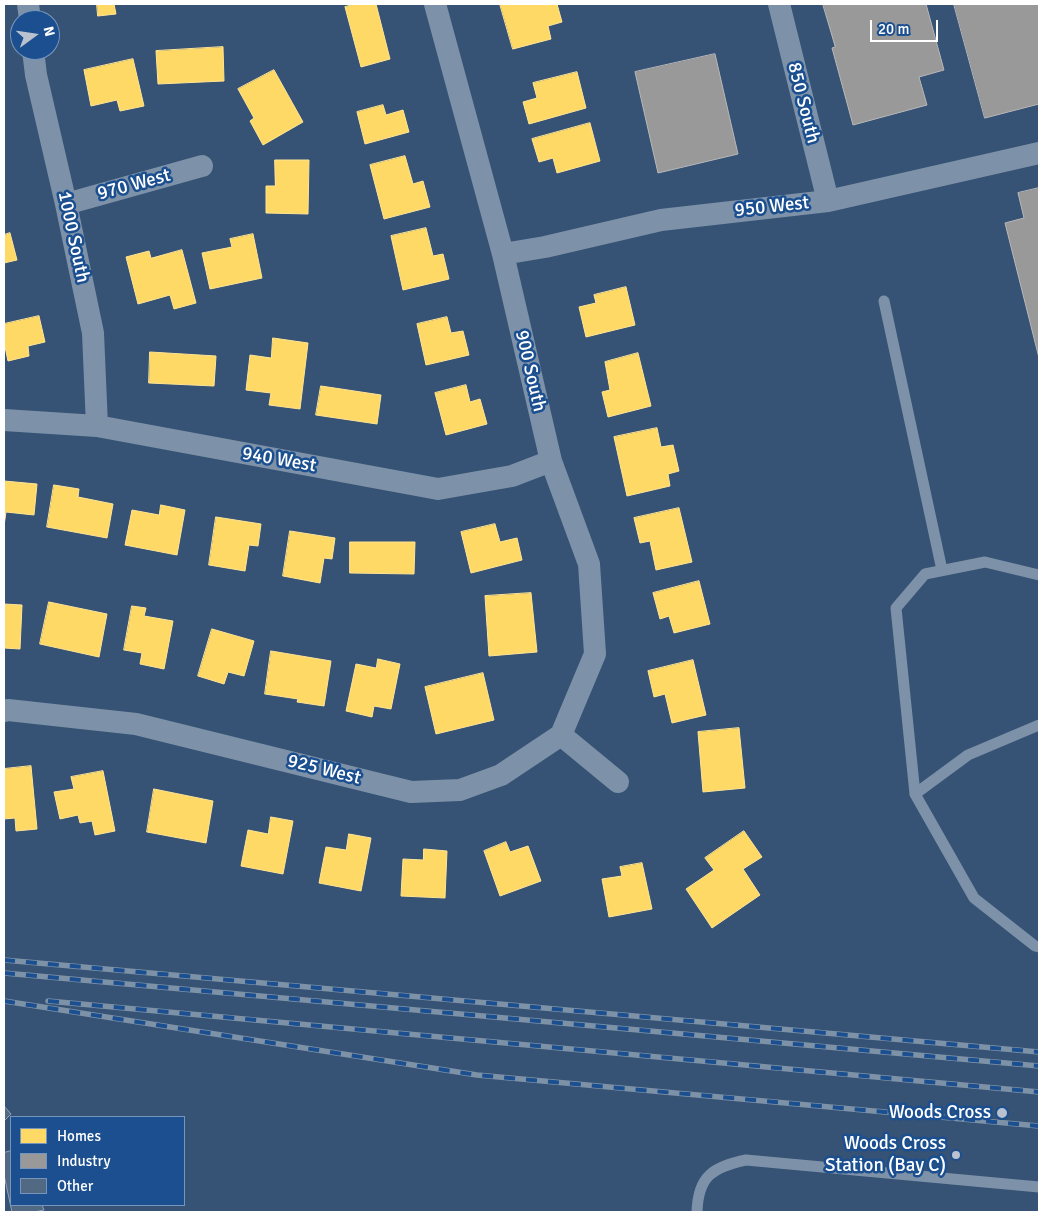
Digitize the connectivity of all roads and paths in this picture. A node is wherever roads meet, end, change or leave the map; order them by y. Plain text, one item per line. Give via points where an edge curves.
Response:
1 (435, 4) edge
2 (779, 4) edge
3 (34, 60) edge
4 (1039, 153) edge
5 (202, 166) dead end
6 (828, 201) junction
7 (66, 204) junction
8 (502, 254) junction
9 (884, 301) dead end
10 (4, 420) edge
11 (97, 426) junction
12 (552, 461) junction
13 (942, 570) junction
14 (1039, 575) edge
15 (4, 711) edge
16 (1039, 725) edge
17 (561, 735) junction
18 (618, 782) dead end
19 (915, 794) junction
20 (1039, 947) edge
21 (1039, 1187) edge
22 (697, 1212) edge

1 - 8 street, 900 South
2 - 6 street, 850 South
3 - 7 street, 1000 South
4 - 6 street, 950 West
5 - 7 street, 970 West
6 - 8 street, 950 West via 661,220
7 - 11 street, 1000 South via 93,333
8 - 12 street, 900 South
9 - 13 lane
10 - 11 street, 940 West
11 - 12 street, 940 West via 438,489 512,476
12 - 17 street, 900 South via 589,564 594,654
13 - 14 lane via 985,562
13 - 19 lane via 925,574 896,608
15 - 17 street, 925 West via 136,724 411,792 460,790 501,775
16 - 19 lane via 968,756
17 - 18 street
19 - 20 lane via 974,898
21 - 22 lane via 746,1160 725,1165 709,1175 700,1189

